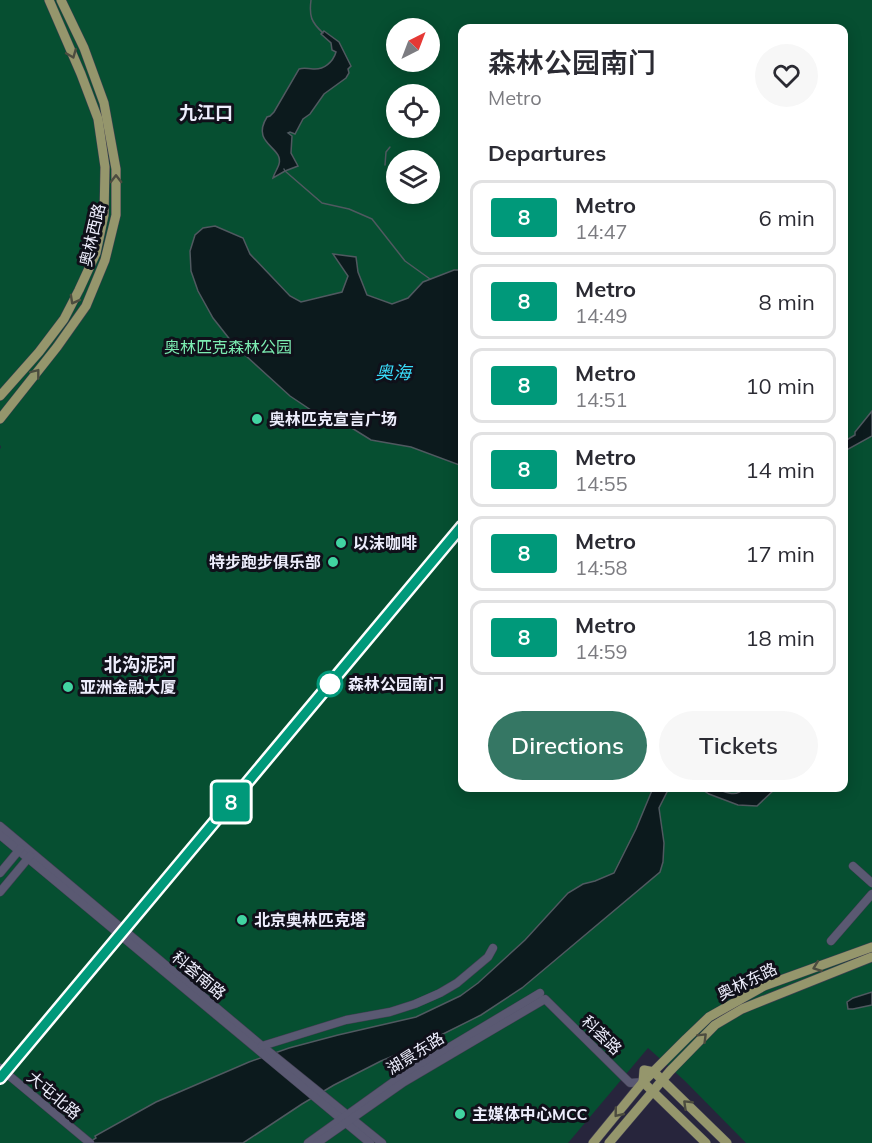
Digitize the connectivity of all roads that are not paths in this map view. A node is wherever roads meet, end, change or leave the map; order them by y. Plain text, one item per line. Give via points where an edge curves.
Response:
1 (49, 0) edge
2 (61, 0) edge
3 (0, 396) edge
4 (0, 419) edge
5 (0, 826) edge
6 (0, 836) edge
7 (21, 848) junction
8 (30, 855) junction
9 (853, 866) dead end
10 (0, 873) edge
11 (872, 883) edge
12 (0, 892) edge
13 (872, 894) edge
14 (831, 941) dead end
15 (872, 947) edge
16 (493, 948) dead end
17 (872, 957) edge
18 (542, 996) joint
19 (262, 1046) junction
20 (268, 1054) junction
21 (0, 1068) edge
22 (654, 1072) junction
23 (663, 1080) junction
24 (643, 1083) junction
25 (653, 1091) junction
26 (346, 1119) junction
27 (90, 1143) edge
28 (308, 1143) edge
29 (317, 1143) edge
30 (370, 1143) edge
31 (382, 1143) edge
32 (593, 1143) edge
33 (609, 1143) edge
34 (706, 1143) edge
35 (727, 1143) edge

1 -> 3 main road, 奥林西路 via 98,118 105,167 104,215 96,253 63,319
4 -> 2 main road, 奥林西路 via 86,306 105,260 116,215 116,169 104,103
5 - 7 street, 科荟南路
6 - 7 street, 科荟南路
7 - 8 street, 科荟南路
7 - 10 street
8 - 12 street
8 - 19 street, 科荟南路
8 - 20 street, 科荟南路
9 - 11 street
13 - 14 street
15 -> 22 main road, 奥林东路 via 764,986 738,1000 710,1017
16 - 19 street via 457,983 415,1004
23 -> 17 main road, 奥林东路 via 715,1025 742,1009
18 - 24 street, 科荟路 via 630,1083
18 - 26 street, 湖景东路 via 403,1075
19 - 20 street, 科荟南路
20 - 26 street, 科荟南路
21 - 27 street, 大屯北路
22 - 23 main road
22 - 24 main road via 644,1070
23 - 25 main road, 奥林东路
35 -> 23 main road
24 - 25 main road, 科荟路
24 -> 32 main road
25 - 33 main road, 奥林东路
25 - 34 main road, 科荟路
26 - 28 street, 湖景东路
26 - 29 street, 湖景东路
26 - 30 street, 科荟南路
26 - 31 street, 科荟南路

